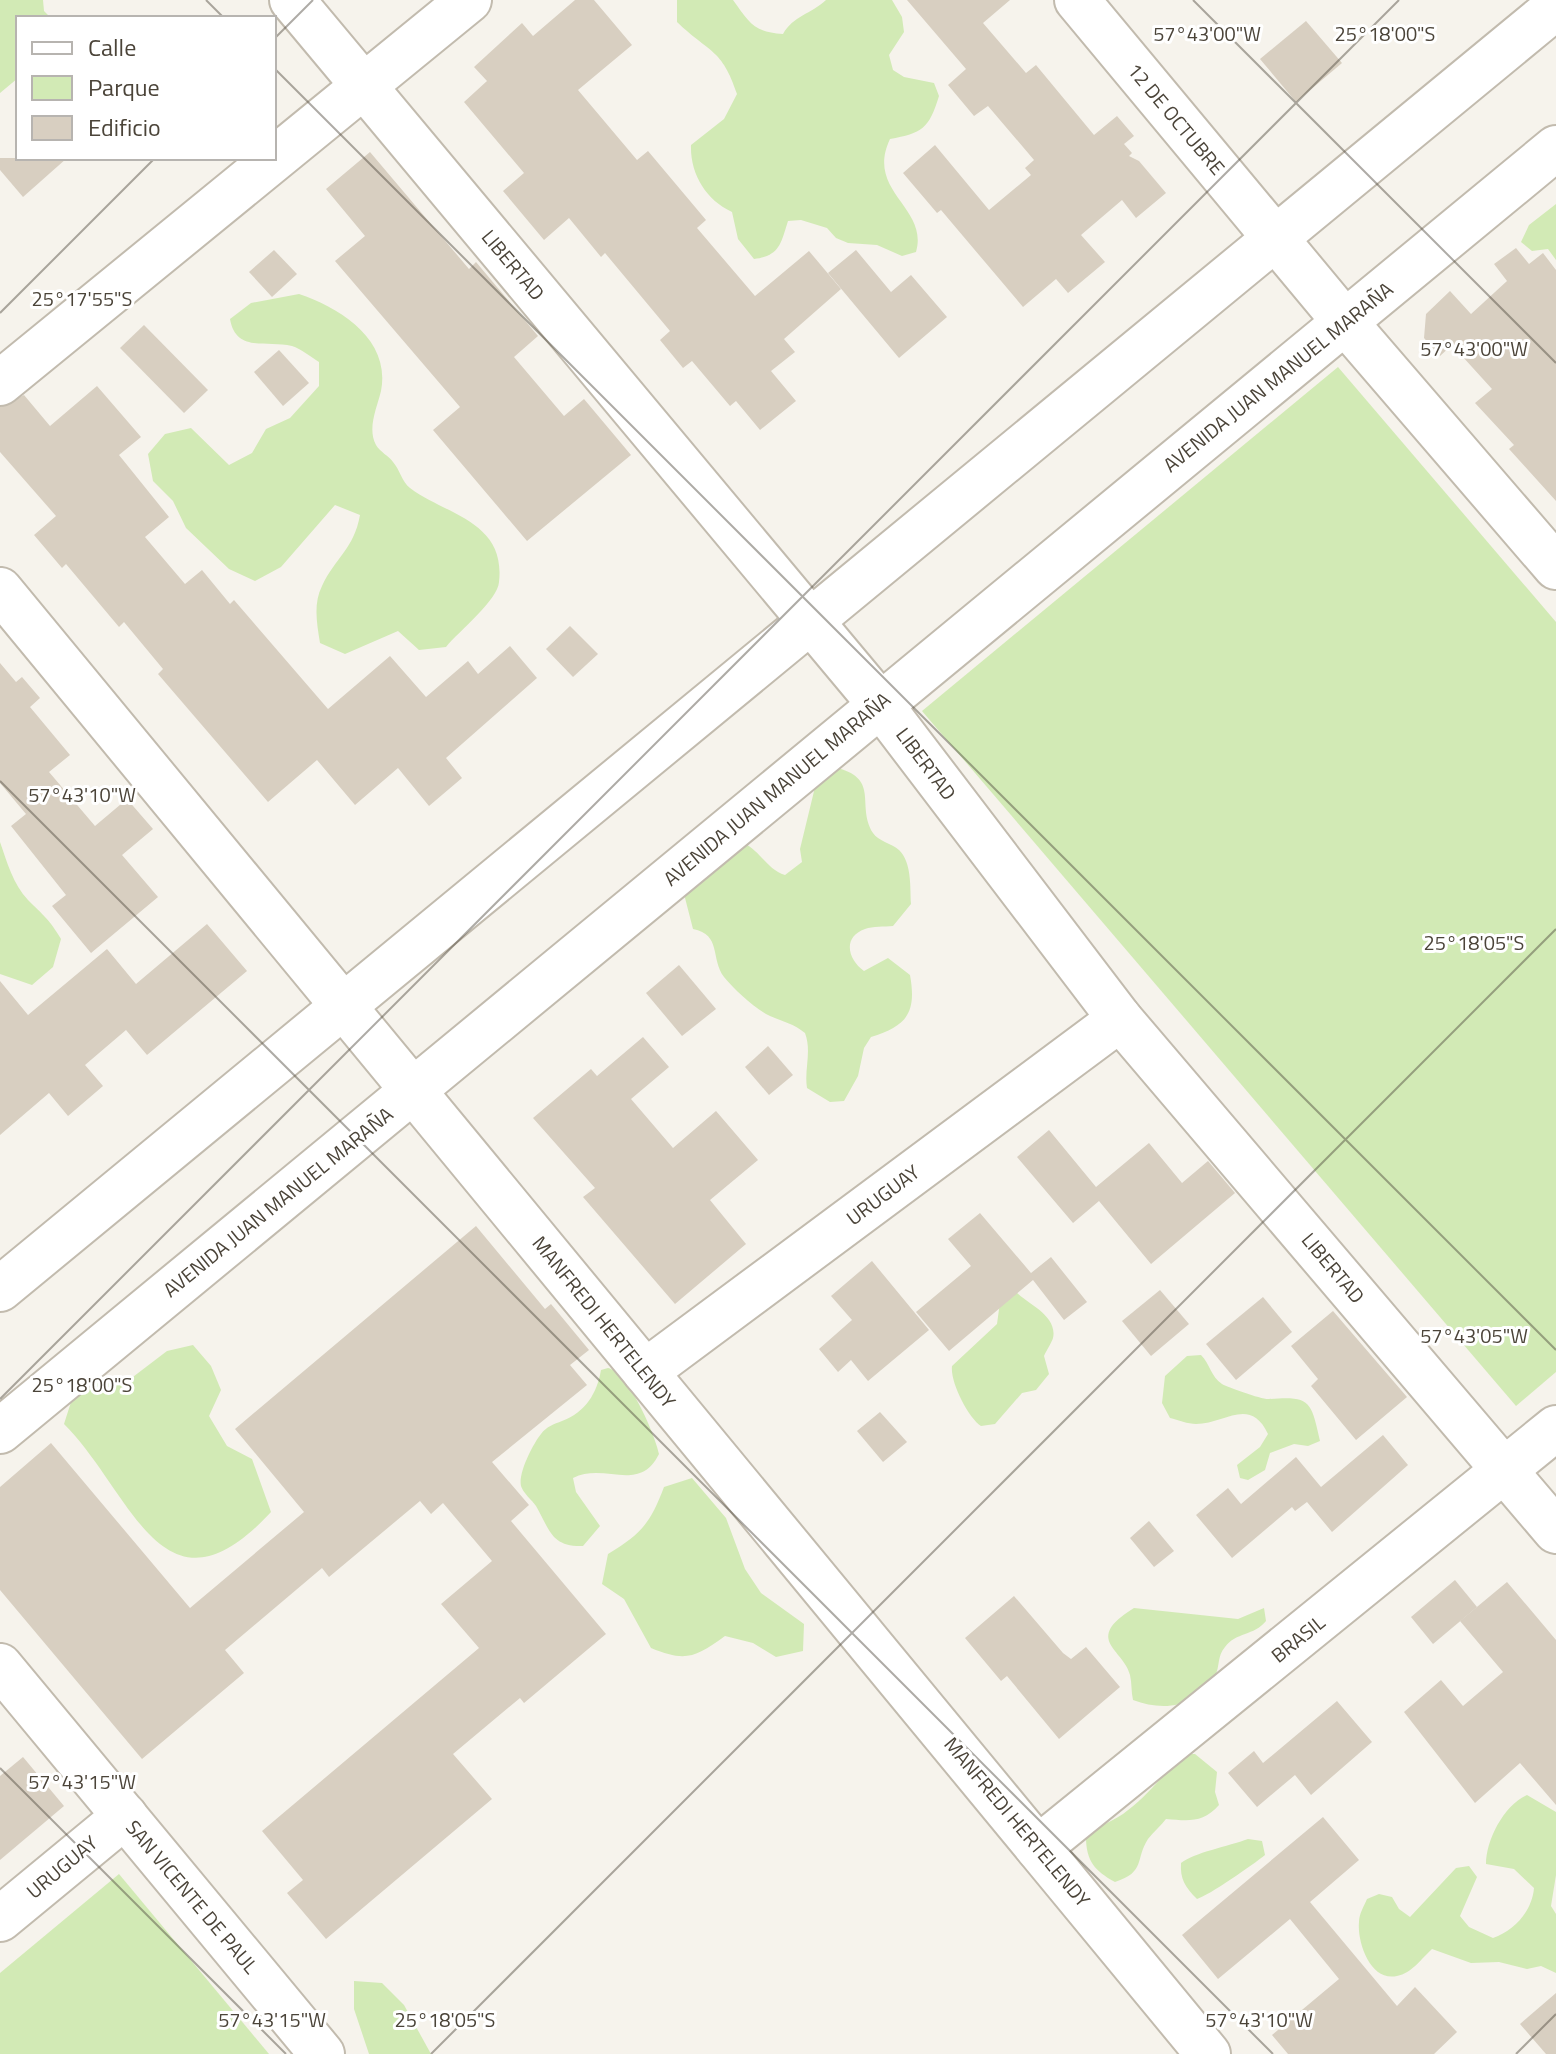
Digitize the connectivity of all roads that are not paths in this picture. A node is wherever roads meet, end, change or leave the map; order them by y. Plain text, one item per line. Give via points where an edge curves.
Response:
1 (292, 0) edge
2 (469, 0) edge
3 (1077, 0) edge
4 (1556, 7) edge
5 (364, 88) junction
6 (1556, 148) edge
7 (276, 159) edge
8 (275, 160) edge
9 (1275, 239) junction
10 (1345, 322) junction
11 (0, 383) edge
12 (1556, 567) edge
13 (0, 590) edge
14 (811, 619) junction
15 (880, 704) junction
16 (344, 1005) junction
17 (1120, 1019) junction
18 (414, 1090) junction
19 (0, 1289) edge
20 (645, 1372) junction
21 (1556, 1428) edge
22 (0, 1431) edge
23 (1506, 1471) junction
24 (1556, 1531) edge
25 (0, 1666) edge
26 (125, 1816) junction
27 (1038, 1848) junction
28 (0, 1919) edge
29 (322, 2054) edge
30 (1208, 2054) edge

1 - 5 street, LIBERTAD
2 - 5 street
3 - 9 street, 12 DE OCTUBRE
4 - 9 street
5 - 7 street
5 - 14 street, LIBERTAD
6 - 10 street, AVENIDA JUAN MANUEL MARAÑA
8 - 11 street
9 - 10 street, 12 DE OCTUBRE
9 - 14 street
10 - 12 street, 12 DE OCTUBRE
10 - 15 street, AVENIDA JUAN MANUEL MARAÑA
13 - 16 street, MANFREDI HERTELENDY
14 - 15 street, LIBERTAD
14 - 16 street
15 - 17 street, LIBERTAD
15 - 18 street, AVENIDA JUAN MANUEL MARAÑA
16 - 18 street, MANFREDI HERTELENDY
16 - 19 street
17 - 20 street, URUGUAY
17 - 23 street, LIBERTAD
18 - 20 street, MANFREDI HERTELENDY
18 - 22 street, AVENIDA JUAN MANUEL MARAÑA
20 - 27 street, MANFREDI HERTELENDY
21 - 23 street, BRASIL
23 - 24 street, LIBERTAD
23 - 27 street, BRASIL
25 - 26 street, SAN VICENTE DE PAUL
26 - 28 street, URUGUAY
26 - 29 street, SAN VICENTE DE PAUL
27 - 30 street, MANFREDI HERTELENDY

